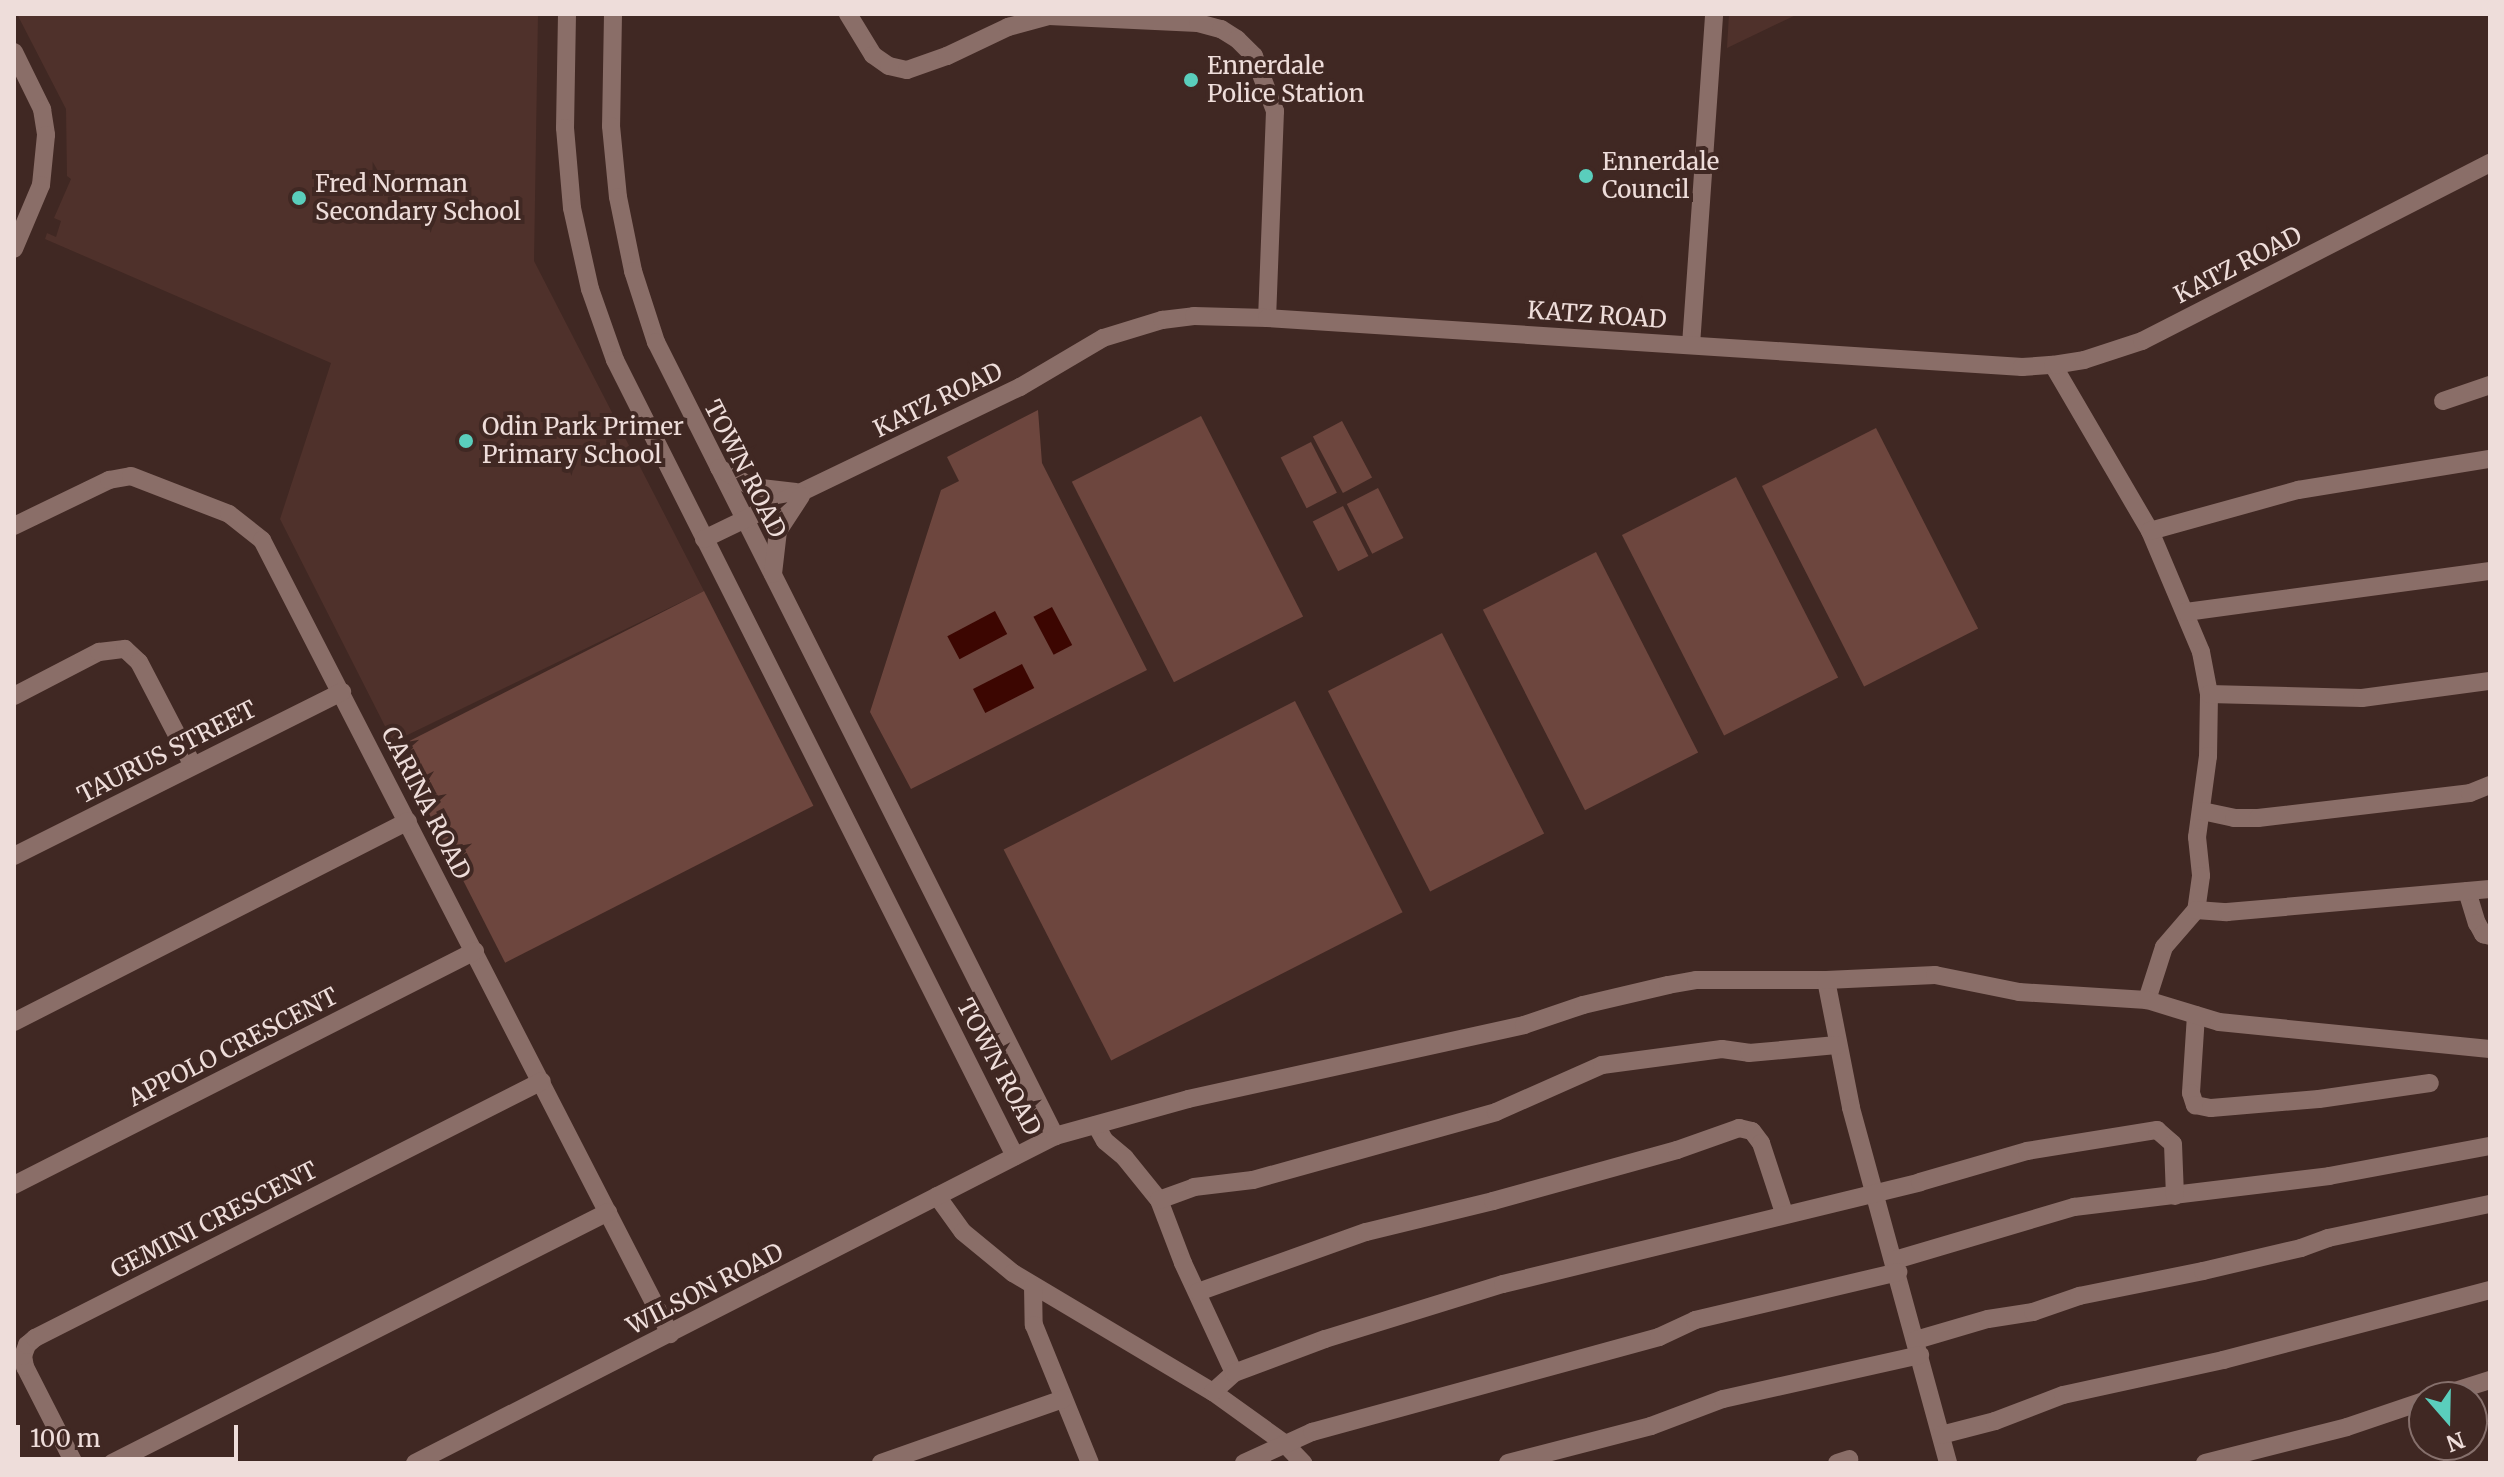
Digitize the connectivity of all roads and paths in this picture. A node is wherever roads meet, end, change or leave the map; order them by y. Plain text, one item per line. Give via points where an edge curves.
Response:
1 (567, 14) edge
2 (613, 14) edge
3 (848, 14) edge
4 (1714, 14) edge
5 (14, 52) edge
6 (2490, 163) edge
7 (14, 249) edge
8 (1267, 318) junction
9 (1691, 345) junction
10 (2053, 365) junction
11 (2490, 385) edge
12 (2443, 401) dead end
13 (2490, 459) edge
14 (717, 467) junction
15 (806, 491) junction
16 (744, 520) junction
17 (14, 526) edge
18 (2150, 531) junction
19 (704, 539) junction
20 (2490, 571) edge
21 (774, 579) junction
22 (2186, 612) junction
23 (2490, 681) edge
24 (342, 692) junction
25 (2209, 694) junction
26 (14, 696) edge
27 (192, 764) junction
28 (2490, 785) edge
29 (2202, 811) junction
30 (408, 821) junction
31 (14, 856) edge
32 (2490, 889) edge
33 (2467, 891) junction
34 (2196, 910) junction
35 (2490, 936) edge
36 (475, 951) junction
37 (1826, 980) junction
38 (2147, 1000) junction
39 (2196, 1015) junction
40 (14, 1022) edge
41 (1837, 1045) junction
42 (2490, 1049) edge
43 (542, 1081) junction
44 (2430, 1083) dead end
45 (1096, 1125) junction
46 (1055, 1136) junction
47 (2490, 1146) edge
48 (1015, 1156) junction
49 (14, 1185) edge
50 (1875, 1191) junction
51 (937, 1196) junction
52 (2175, 1196) junction
53 (1159, 1200) junction
54 (2490, 1204) edge
55 (608, 1212) junction
56 (1784, 1213) junction
57 (1896, 1266) junction
58 (1033, 1286) junction
59 (2490, 1290) edge
60 (1198, 1292) junction
61 (670, 1334) junction
62 (1918, 1348) junction
63 (1234, 1373) junction
64 (1213, 1392) junction
65 (1063, 1399) junction
66 (2408, 1406) edge
67 (1941, 1435) junction
68 (1284, 1443) junction
69 (74, 1463) edge
70 (112, 1463) edge
71 (415, 1463) edge
72 (881, 1463) edge
73 (1090, 1463) edge
74 (1244, 1463) edge
75 (1303, 1463) edge
76 (1508, 1463) edge
77 (1948, 1463) edge
78 (2205, 1463) edge

1 - 19 street, TOWN ROAD via 565,128 572,208 590,289 615,360
2 - 14 street, TOWN ROAD via 611,126 633,271 656,342
3 - 8 street via 873,55 907,70 1008,27 1049,16 1198,23 1237,39 1254,56 1275,111
4 - 9 street
5 - 7 street via 37,96 46,135 41,185
6 - 10 street, KATZ ROAD via 2142,341
8 - 9 street, KATZ ROAD
8 - 15 street, KATZ ROAD via 1194,316 1103,338 1020,387
9 - 10 street, KATZ ROAD
10 - 18 street
11 - 12 street
13 - 18 street via 2298,490
14 - 15 street via 752,487
14 - 16 street, TOWN ROAD
15 - 16 street, KATZ ROAD
15 - 21 street via 778,531
16 - 19 street, KATZ ROAD
16 - 21 street, TOWN ROAD
17 - 24 street, CARINA ROAD via 109,480 131,476 229,514 255,534 275,561
18 - 22 street
19 - 48 street, TOWN ROAD
20 - 22 street
21 - 46 street, TOWN ROAD
22 - 25 street
23 - 25 street via 2362,698
24 - 27 street, TAURUS STREET
24 - 30 street, CARINA ROAD
25 - 29 street
26 - 27 street via 99,652 125,649 139,662
27 - 31 street, TAURUS STREET
28 - 29 street via 2470,793 2258,818
29 - 34 street
30 - 36 street, CARINA ROAD
30 - 40 street
32 - 33 street
33 - 34 street via 2241,911
33 - 35 street via 2477,923
34 - 38 street via 2164,947
36 - 43 street, CARINA ROAD
36 - 49 street, APPOLO CRESCENT
37 - 38 street via 1935,975 2019,992
37 - 41 street
37 - 45 street via 1696,980 1668,985 1524,1025 1257,1082
38 - 39 street
39 - 42 street via 2219,1022
39 - 44 street via 2191,1093 2195,1105 2319,1099
41 - 50 street
41 - 53 street via 1749,1053 1722,1049 1602,1065 1496,1112 1253,1180 1194,1187
43 - 55 street, CARINA ROAD
43 - 69 street, GEMINI CRESCENT via 35,1338 23,1356 25,1367
45 - 46 street
45 - 53 street
46 - 48 street, TOWN ROAD
47 - 52 street via 2329,1176
48 - 51 street, WILSON ROAD
50 - 52 street via 2027,1151 2157,1130 2173,1144
50 - 56 street
50 - 57 street
51 - 58 street via 963,1232
51 - 61 street, WILSON ROAD
52 - 57 street via 2074,1207
53 - 60 street
54 - 62 street via 2079,1296 2033,1312 1988,1319
55 - 61 street, CARINA ROAD
55 - 70 street
56 - 60 street via 1761,1143 1752,1131 1739,1128 1508,1197 1366,1232
56 - 63 street via 1503,1284
57 - 62 street
57 - 68 street
58 - 64 street
58 - 65 street via 1034,1325
59 - 67 street via 2223,1360 2063,1395
60 - 63 street
61 - 71 street, WILSON ROAD
62 - 67 street
62 - 76 street
63 - 64 street
64 - 68 street
65 - 72 street
65 - 73 street
66 - 78 street
67 - 77 street
68 - 74 street
68 - 75 street

